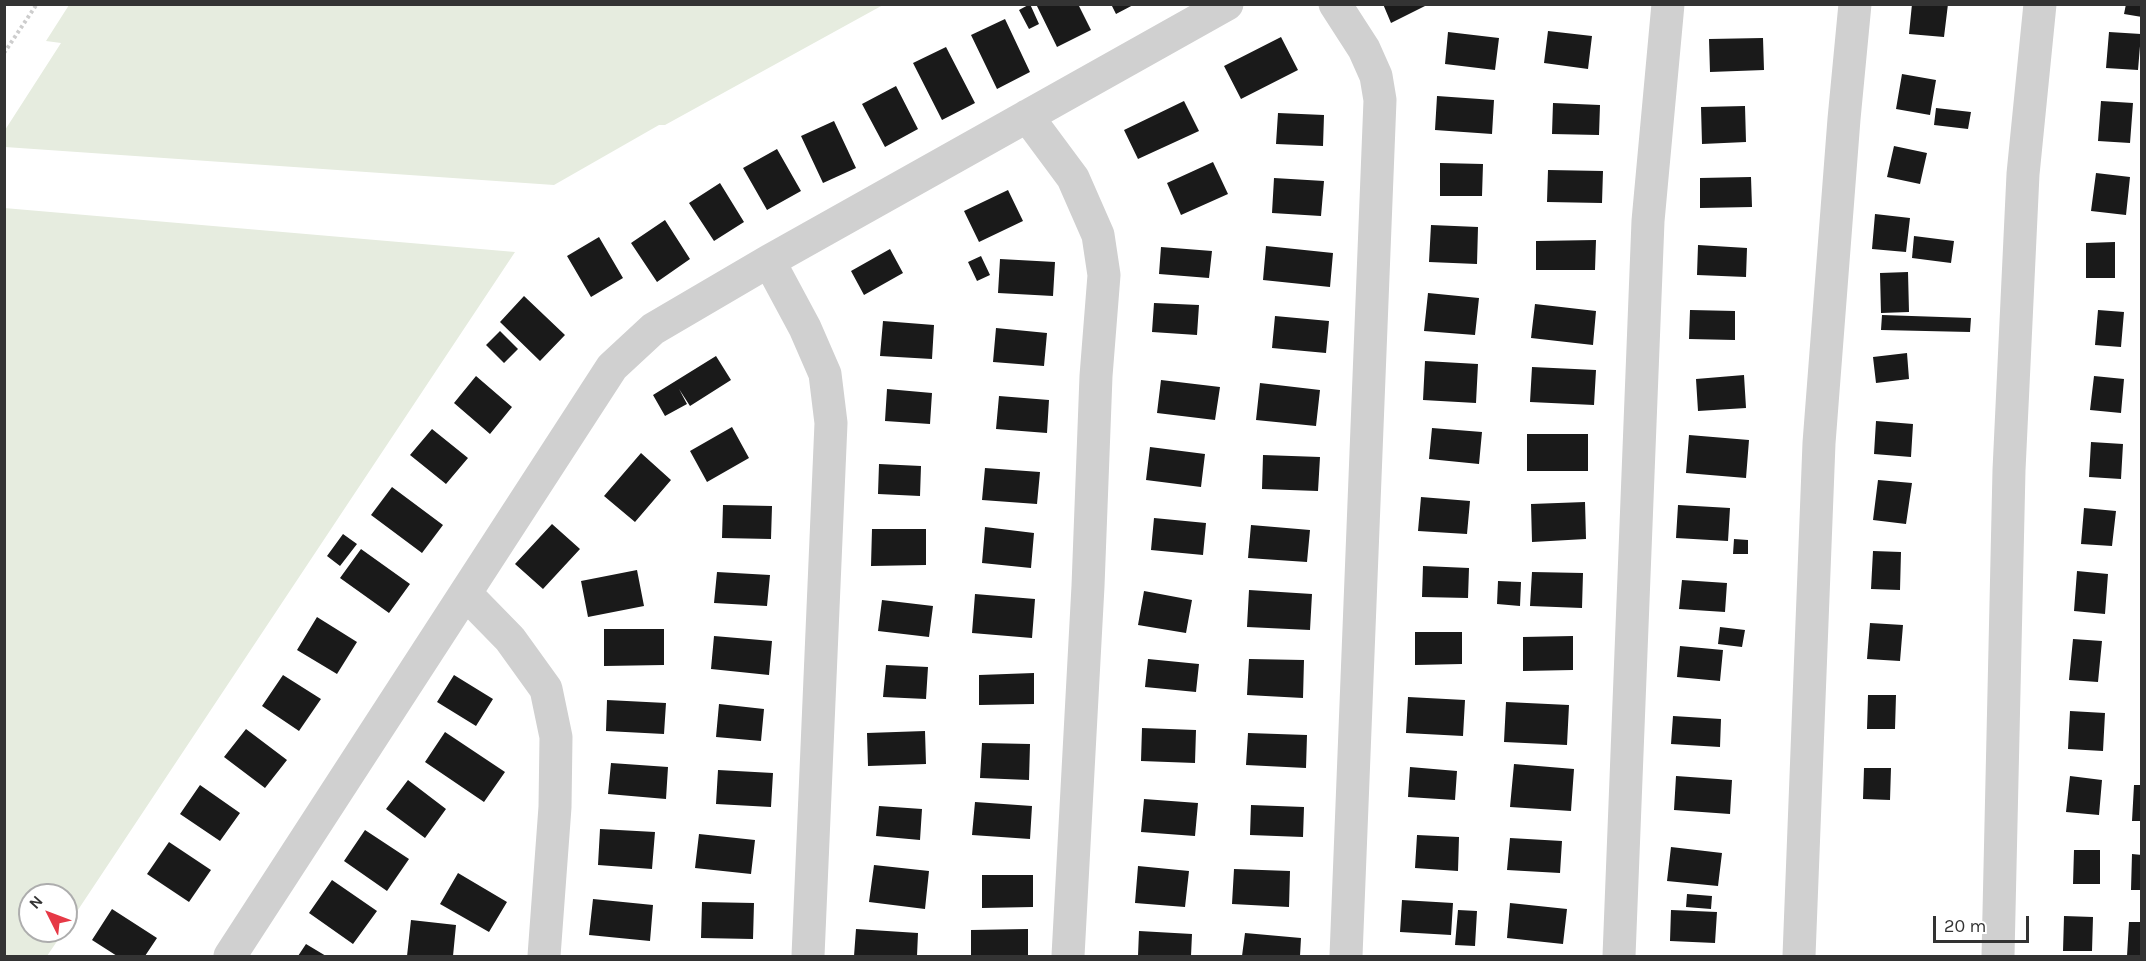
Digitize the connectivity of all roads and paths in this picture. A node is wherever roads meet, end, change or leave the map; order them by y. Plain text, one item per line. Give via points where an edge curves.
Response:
1 (36, 4) edge
2 (1227, 4) edge
3 (1335, 4) edge
4 (1668, 4) edge
5 (1854, 4) edge
6 (2040, 4) edge
7 (4, 53) edge
8 (1027, 116) junction
9 (769, 261) junction
10 (466, 594) junction
11 (230, 957) edge
12 (544, 957) edge
13 (808, 957) edge
14 (1068, 957) edge
15 (1346, 957) edge
16 (1618, 957) edge
17 (1799, 957) edge
18 (1998, 957) edge

1 - 7 path
2 - 8 street
3 - 15 street via 1377,76 1380,100
4 - 16 street via 1648,220
5 - 17 street via 1819,443
6 - 18 street via 2023,174 2009,470
8 - 9 street
8 - 14 street via 1073,178 1098,235 1104,274
9 - 10 street via 653,329 612,367
9 - 13 street via 825,374 831,423
10 - 11 street
10 - 12 street via 510,639 546,689 556,737

